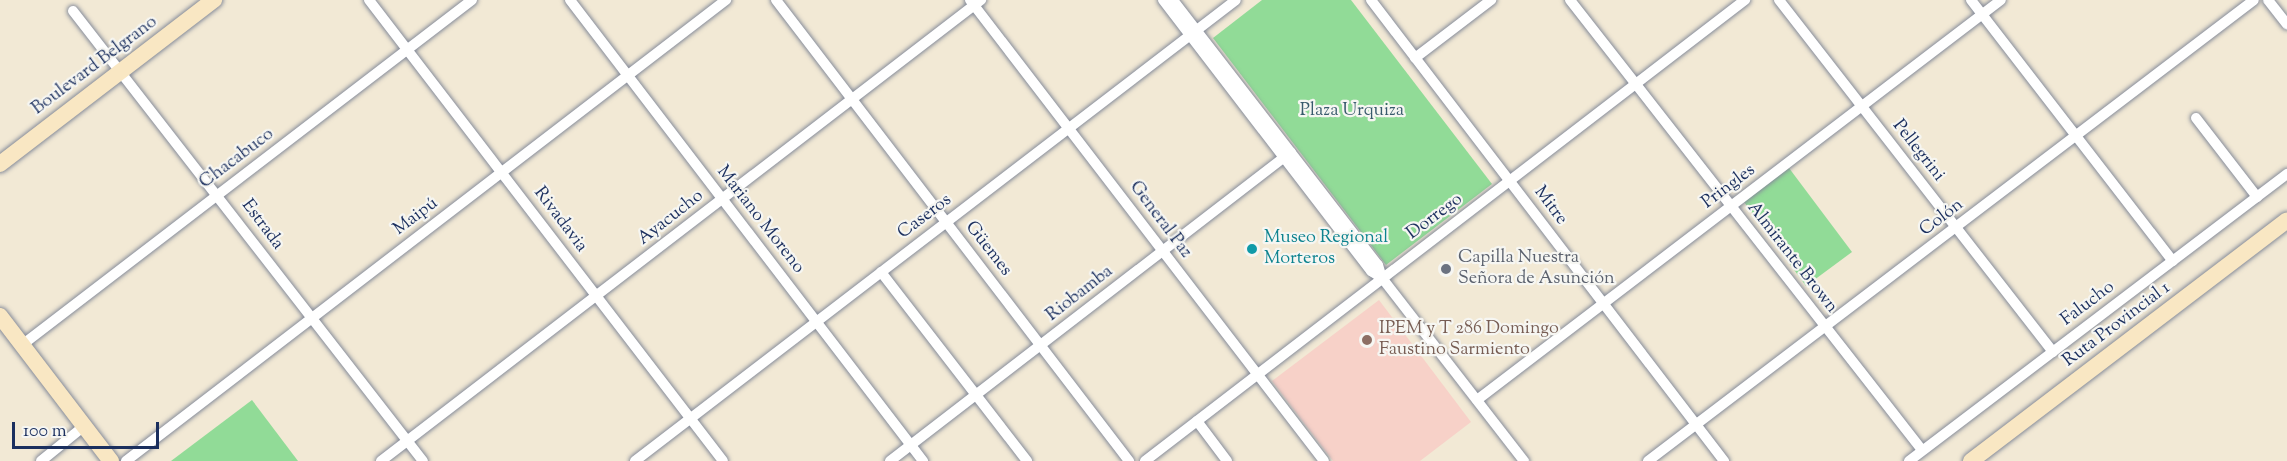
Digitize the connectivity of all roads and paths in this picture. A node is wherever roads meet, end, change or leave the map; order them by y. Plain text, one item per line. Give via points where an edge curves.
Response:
1 (214, 0) edge
2 (369, 0) edge
3 (472, 0) edge
4 (570, 0) edge
5 (726, 0) edge
6 (776, 0) edge
7 (1163, 0) edge
8 (1173, 0) edge
9 (1236, 0) edge
10 (1371, 0) edge
11 (1491, 0) edge
12 (1570, 0) edge
13 (1744, 0) edge
14 (1779, 0) edge
15 (1971, 0) edge
16 (2001, 0) edge
17 (2254, 0) edge
18 (2268, 0) edge
19 (975, 2) edge
20 (73, 11) dead end
21 (1983, 15) junction
22 (2287, 24) edge
23 (1193, 33) junction
24 (408, 49) junction
25 (1415, 58) junction
26 (121, 71) junction
27 (627, 76) junction
28 (1635, 83) junction
29 (851, 100) junction
30 (1863, 107) junction
31 (2196, 118) dead end
32 (1069, 128) junction
33 (2077, 137) junction
34 (1287, 155) junction
35 (0, 164) edge
36 (502, 172) junction
37 (2287, 174) edge
38 (1511, 181) junction
39 (218, 195) junction
40 (2257, 196) junction
41 (722, 199) junction
42 (1731, 206) junction
43 (2287, 220) edge
44 (946, 222) junction
45 (1957, 228) junction
46 (1163, 251) junction
47 (2173, 261) junction
48 (881, 272) junction
49 (1382, 278) junction
50 (597, 296) junction
51 (1603, 304) junction
52 (0, 316) edge
53 (312, 317) junction
54 (817, 321) junction
55 (1825, 327) junction
56 (22, 345) junction
57 (1041, 345) junction
58 (2053, 352) junction
59 (1257, 375) junction
60 (976, 395) junction
61 (1477, 400) junction
62 (690, 419) junction
63 (1197, 421) junction
64 (1697, 424) junction
65 (84, 426) junction
66 (408, 441) junction
67 (911, 445) junction
68 (1922, 450) junction
69 (41, 461) edge
70 (111, 461) edge
71 (126, 461) edge
72 (381, 461) edge
73 (423, 461) edge
74 (635, 461) edge
75 (723, 461) edge
76 (890, 461) edge
77 (923, 461) edge
78 (1028, 461) edge
79 (1129, 461) edge
80 (1145, 461) edge
81 (1227, 461) edge
82 (1324, 461) edge
83 (1524, 461) edge
84 (1648, 461) edge
85 (1724, 461) edge
86 (1909, 461) edge
87 (1971, 461) edge

1 - 26 street, Boulevard Belgrano
2 - 24 street, Rivadavia
3 - 24 street, Chacabuco
4 - 27 street, Mariano Moreno
5 - 27 street, Maipú
6 - 29 street, Güemes
7 - 23 street
8 - 23 street
9 - 23 street, Caseros
10 - 25 street, Mitre
11 - 25 street
12 - 28 street, Almirante Brown
13 - 28 street, Dorrego
14 - 30 street, Pellegrini
15 - 21 street
16 - 21 street, Pringles
17 - 33 street, Colón
18 - 22 street
19 - 29 street, Ayacucho
19 - 32 street, General Paz
20 - 26 street, Estrada
21 - 30 street, Pringles
21 - 33 street
23 - 32 street, Caseros
23 - 34 street
24 - 36 street, Rivadavia
24 - 39 street, Chacabuco
25 - 38 street, Mitre
26 - 35 street, Boulevard Belgrano
26 - 39 street, Estrada
27 - 36 street, Maipú
27 - 41 street, Mariano Moreno
28 - 38 street, Dorrego
28 - 42 street, Almirante Brown
29 - 41 street, Ayacucho
29 - 44 street, Güemes
30 - 42 street, Pringles
30 - 45 street, Pellegrini
31 - 40 street
32 - 44 street, Caseros
32 - 46 street, General Paz
33 - 45 street, Colón
33 - 47 street
34 - 46 street, Riobamba
34 - 49 street via 1371,271
36 - 50 street, Rivadavia
36 - 53 street, Maipú
37 - 40 street, Falucho
38 - 49 street, Dorrego
38 - 51 street, Mitre
39 - 53 street, Estrada
39 - 56 street, Chacabuco
40 - 47 street, Falucho
41 - 50 street, Ayacucho
41 - 54 street, Mariano Moreno
42 - 51 street, Pringles
42 - 55 street, Almirante Brown
43 - 87 street, Ruta Provincial 1
44 - 48 street, Caseros
44 - 57 street, Güemes
45 - 55 street, Colón
45 - 58 street, Pellegrini
46 - 57 street, Riobamba
46 - 59 street, General Paz
47 - 58 street, Falucho
48 - 54 street, Caseros
48 - 60 street
49 - 59 street, Dorrego
49 - 61 street
50 - 62 street, Rivadavia
50 - 66 street, Ayacucho
51 - 61 street, Pringles
51 - 64 street, Mitre
52 - 56 street
53 - 66 street, Estrada
53 - 71 street, Maipú
54 - 62 street, Caseros
54 - 67 street, Mariano Moreno
55 - 64 street, Colón
55 - 68 street, Almirante Brown
56 - 65 street
57 - 60 street, Riobamba
57 - 79 street, Güemes
58 - 68 street, Falucho
59 - 63 street, Dorrego
59 - 82 street, General Paz
60 - 67 street, Riobamba
60 - 78 street
61 - 83 street
62 - 74 street, Caseros
62 - 75 street, Rivadavia
63 - 80 street, Dorrego
63 - 81 street
64 - 84 street, Colón
64 - 85 street, Mitre
65 - 69 street
65 - 70 street
66 - 72 street, Ayacucho
66 - 73 street, Estrada
67 - 76 street, Riobamba
67 - 77 street, Mariano Moreno
68 - 86 street, Falucho

